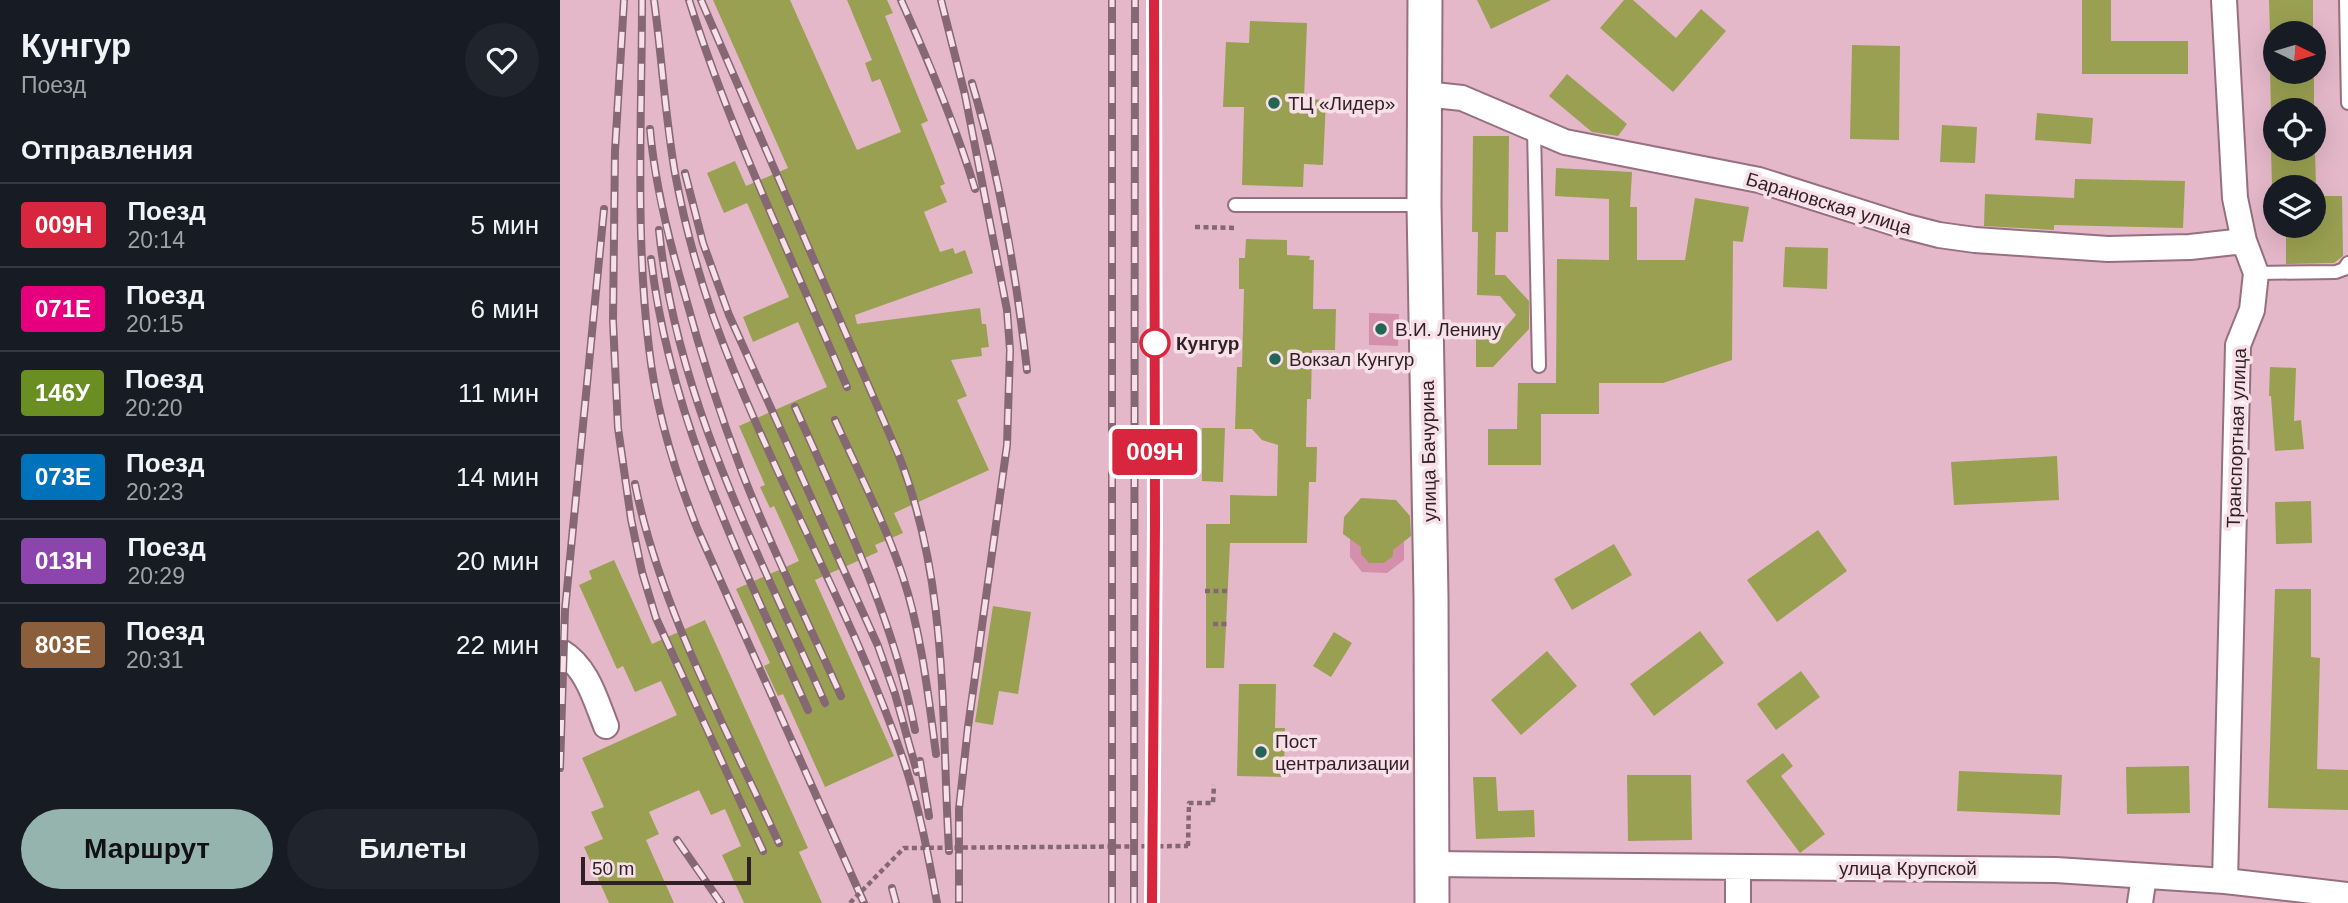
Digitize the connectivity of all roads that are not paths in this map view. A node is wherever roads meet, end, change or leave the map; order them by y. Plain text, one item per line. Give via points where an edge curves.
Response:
1 (1425, 0) edge
2 (2224, 0) edge
3 (2346, 0) edge
4 (1425, 94) junction
5 (2348, 103) edge
6 (1534, 129) junction
7 (1235, 205) dead end
8 (1424, 205) junction
9 (2244, 241) junction
10 (2348, 263) edge
11 (2256, 273) junction
12 (1539, 366) dead end
13 (560, 651) edge
14 (606, 726) dead end
15 (1432, 864) junction
16 (1738, 868) junction
17 (2144, 876) junction
18 (2225, 881) junction
19 (2348, 895) edge
20 (1432, 903) edge
21 (1738, 903) edge
22 (2140, 903) edge

1 - 4 street, улица Бачурина
2 - 9 street, Транспортная улица via 2235,198
3 - 5 lane
4 - 6 street, Барановская улица via 1462,98
4 - 8 street, улица Бачурина
6 - 9 street, Барановская улица via 1587,147 1759,180 1939,235 2108,250
6 - 12 lane
7 - 8 lane
8 - 15 street, улица Бачурина
9 - 11 street, Транспортная улица
10 - 11 lane via 2336,272
11 - 18 street, Транспортная улица via 2252,310 2238,345
13 - 14 street via 583,674
15 - 16 street, улица Крупской
15 - 20 street, улица Бачурина
16 - 17 street, улица Крупской via 2056,870
16 - 21 street
17 - 18 street, улица Крупской
17 - 22 street
18 - 19 street, улица Крупской

